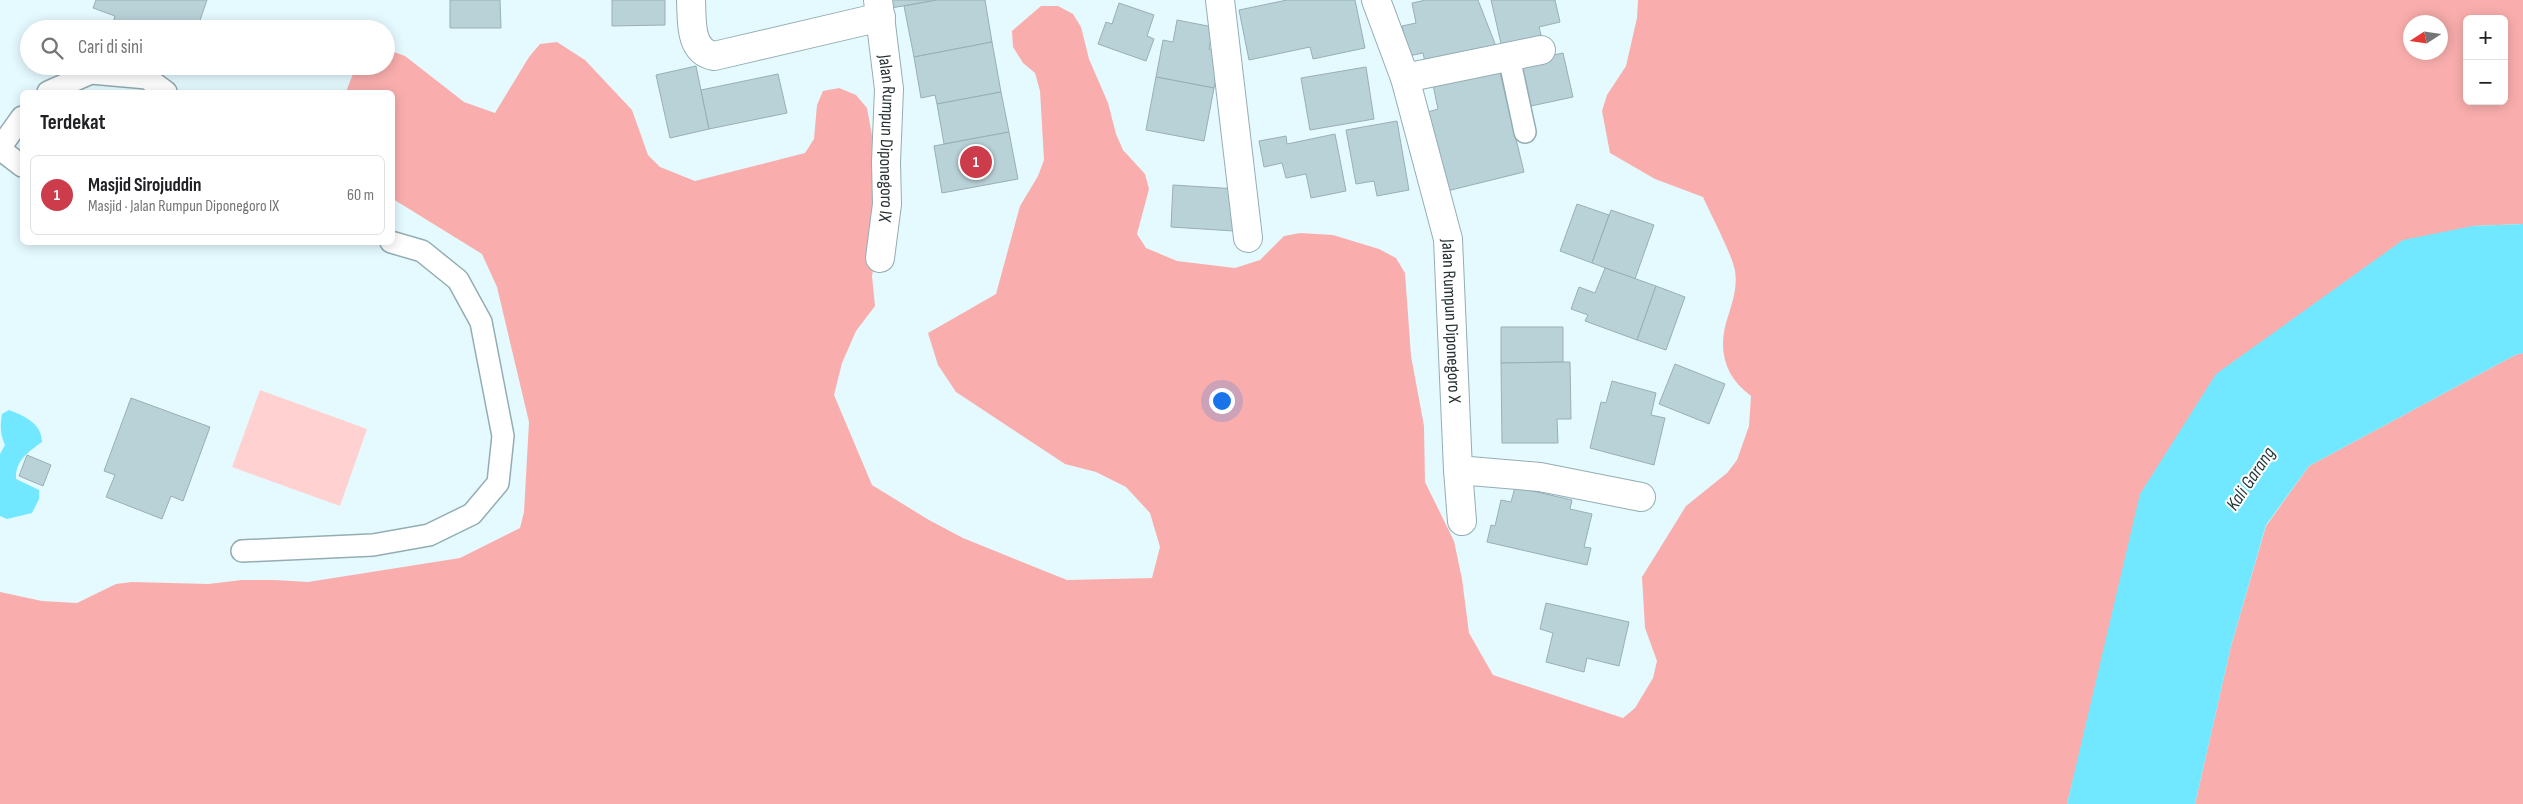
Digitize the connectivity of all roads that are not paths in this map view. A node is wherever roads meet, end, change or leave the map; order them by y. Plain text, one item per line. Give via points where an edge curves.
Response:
1 (691, 0) edge
2 (1220, 0) edge
3 (1376, 0) edge
4 (879, 9) edge
5 (1541, 50) dead end
6 (1508, 57) junction
7 (86, 75) edge
8 (113, 75) edge
9 (1405, 78) junction
10 (53, 90) edge
11 (163, 90) edge
12 (20, 121) edge
13 (1525, 132) dead end
14 (0, 148) edge
15 (20, 164) edge
16 (1248, 238) dead end
17 (395, 243) edge
18 (880, 258) dead end
19 (1458, 470) junction
20 (1641, 497) dead end
21 (1462, 521) dead end
22 (242, 551) dead end

1 - 4 street, Jalan Rumpun Diponegoro IX via 697,46 704,54 714,56
2 - 16 street
3 - 9 street, Jalan Rumpun Diponegoro X
4 - 18 street, Jalan Rumpun Diponegoro IX via 889,89 887,204
5 - 6 street
6 - 9 street
6 - 13 lane
7 - 10 lane
8 - 11 lane via 147,78
9 - 19 street, Jalan Rumpun Diponegoro X via 1448,239
12 - 14 lane
14 - 15 lane
17 - 22 lane via 422,251 458,280 481,322 503,436 498,483 472,514 429,535 373,545
19 - 20 street via 1540,477
19 - 21 street, Jalan Rumpun Diponegoro X

